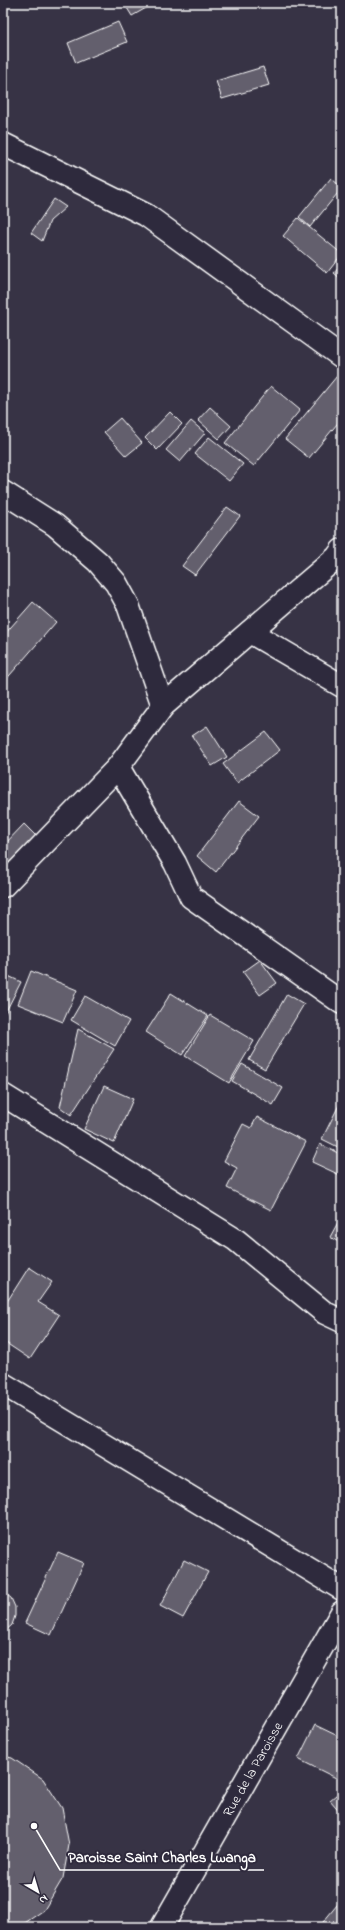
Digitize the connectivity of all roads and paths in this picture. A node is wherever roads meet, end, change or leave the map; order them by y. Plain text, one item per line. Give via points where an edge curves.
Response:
1 (3, 144) edge
2 (342, 357) edge
3 (3, 492) edge
4 (342, 550) edge
5 (250, 632) junction
6 (342, 686) edge
7 (163, 706) junction
8 (118, 767) junction
9 (3, 886) edge
10 (342, 1002) edge
11 (3, 1095) edge
12 (342, 1321) edge
13 (3, 1384) edge
14 (342, 1589) edge
15 (342, 1612) edge
16 (335, 1640) edge
17 (162, 1927) edge

1 - 2 street via 146,215
3 - 7 street via 55,524 98,562 116,583 128,605
4 - 5 street
5 - 6 street
5 - 7 street
7 - 8 street
8 - 9 street
8 - 10 street via 192,896
11 - 12 street via 236,1240 325,1313
13 - 14 street
15 - 16 street, Rue de la Paroisse
16 - 17 street, Rue de la Paroisse

